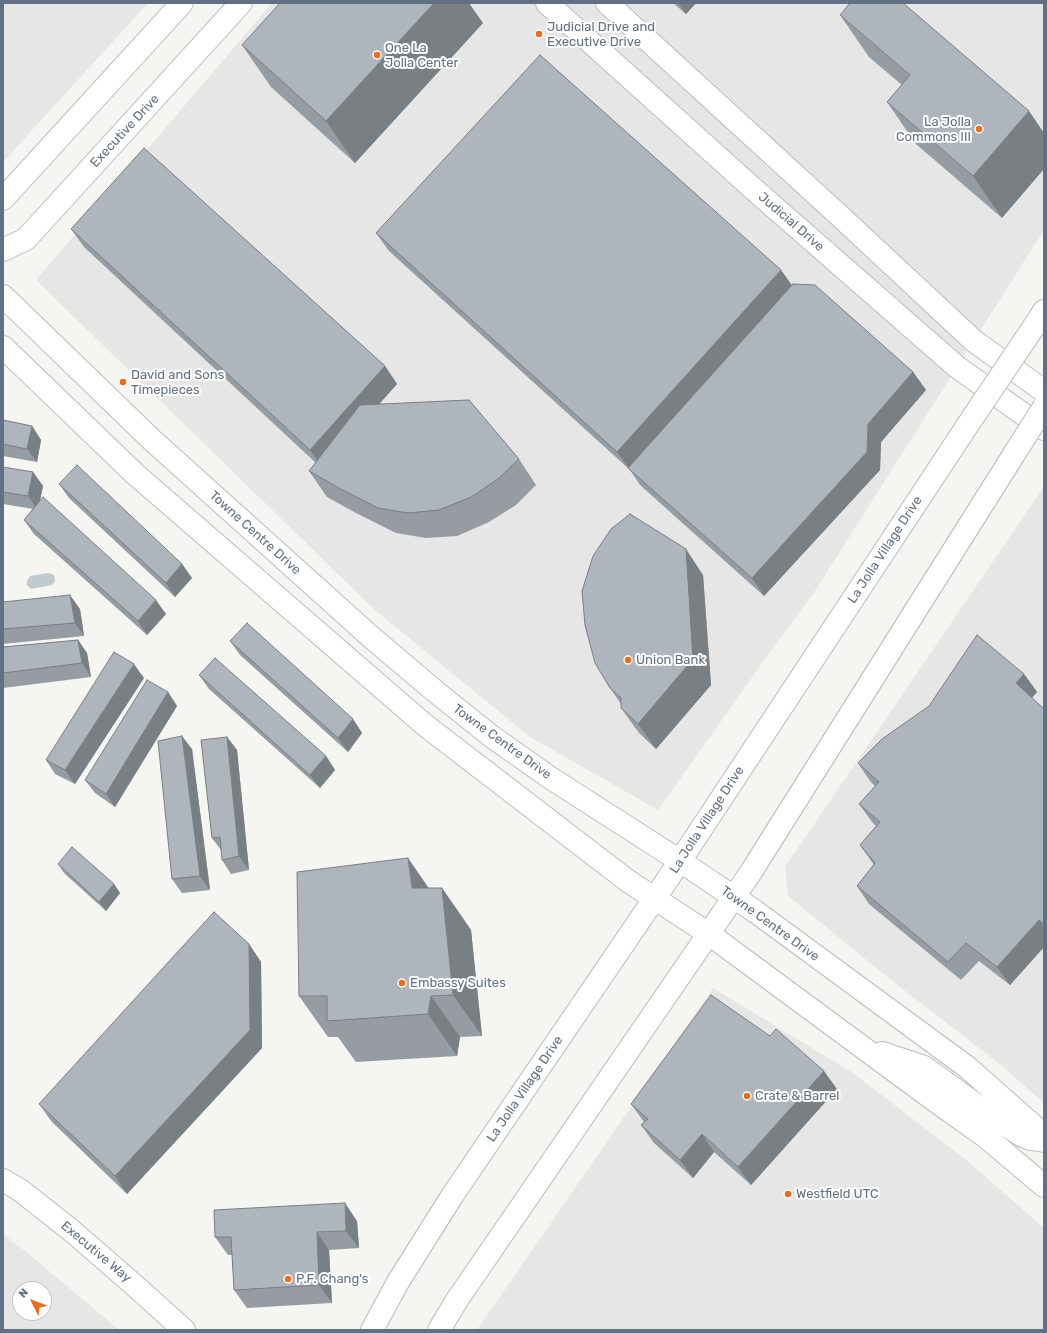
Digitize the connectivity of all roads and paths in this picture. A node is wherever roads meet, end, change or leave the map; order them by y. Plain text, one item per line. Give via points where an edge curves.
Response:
1 (182, 3) edge
2 (241, 3) edge
3 (547, 3) edge
4 (607, 3) edge
5 (3, 199) edge
6 (3, 250) edge
7 (3, 296) edge
8 (1039, 320) edge
9 (3, 347) edge
10 (1044, 391) edge
11 (1044, 407) edge
12 (1044, 429) edge
13 (680, 861) junction
14 (733, 897) junction
15 (655, 898) junction
16 (709, 934) junction
17 (862, 1046) junction
18 (1044, 1135) edge
19 (1044, 1141) edge
20 (3, 1180) edge
21 (1044, 1186) edge
22 (184, 1330) edge
23 (372, 1330) edge
24 (439, 1330) edge

1 - 5 main road
2 - 6 main road, Executive Drive via 26,239
3 - 12 main road, Judicial Drive via 957,367
4 - 10 main road via 974,341
7 - 13 main road, Towne Centre Drive via 152,440 430,687 491,736
8 - 13 main road, La Jolla Village Drive, bridge
9 - 15 main road via 135,474 426,726 628,881
11 - 14 main road, bridge
13 - 14 main road, Towne Centre Drive
13 - 15 main road, La Jolla Village Drive
14 - 16 main road
14 - 18 main road, Towne Centre Drive via 967,1067
15 - 16 main road
15 - 23 main road, La Jolla Village Drive via 452,1196 398,1282
16 - 17 main road
16 - 24 main road
17 - 19 main road via 924,1067 1021,1135
17 - 21 main road via 986,1137
20 - 22 main road, Executive Way via 20,1190 72,1231

